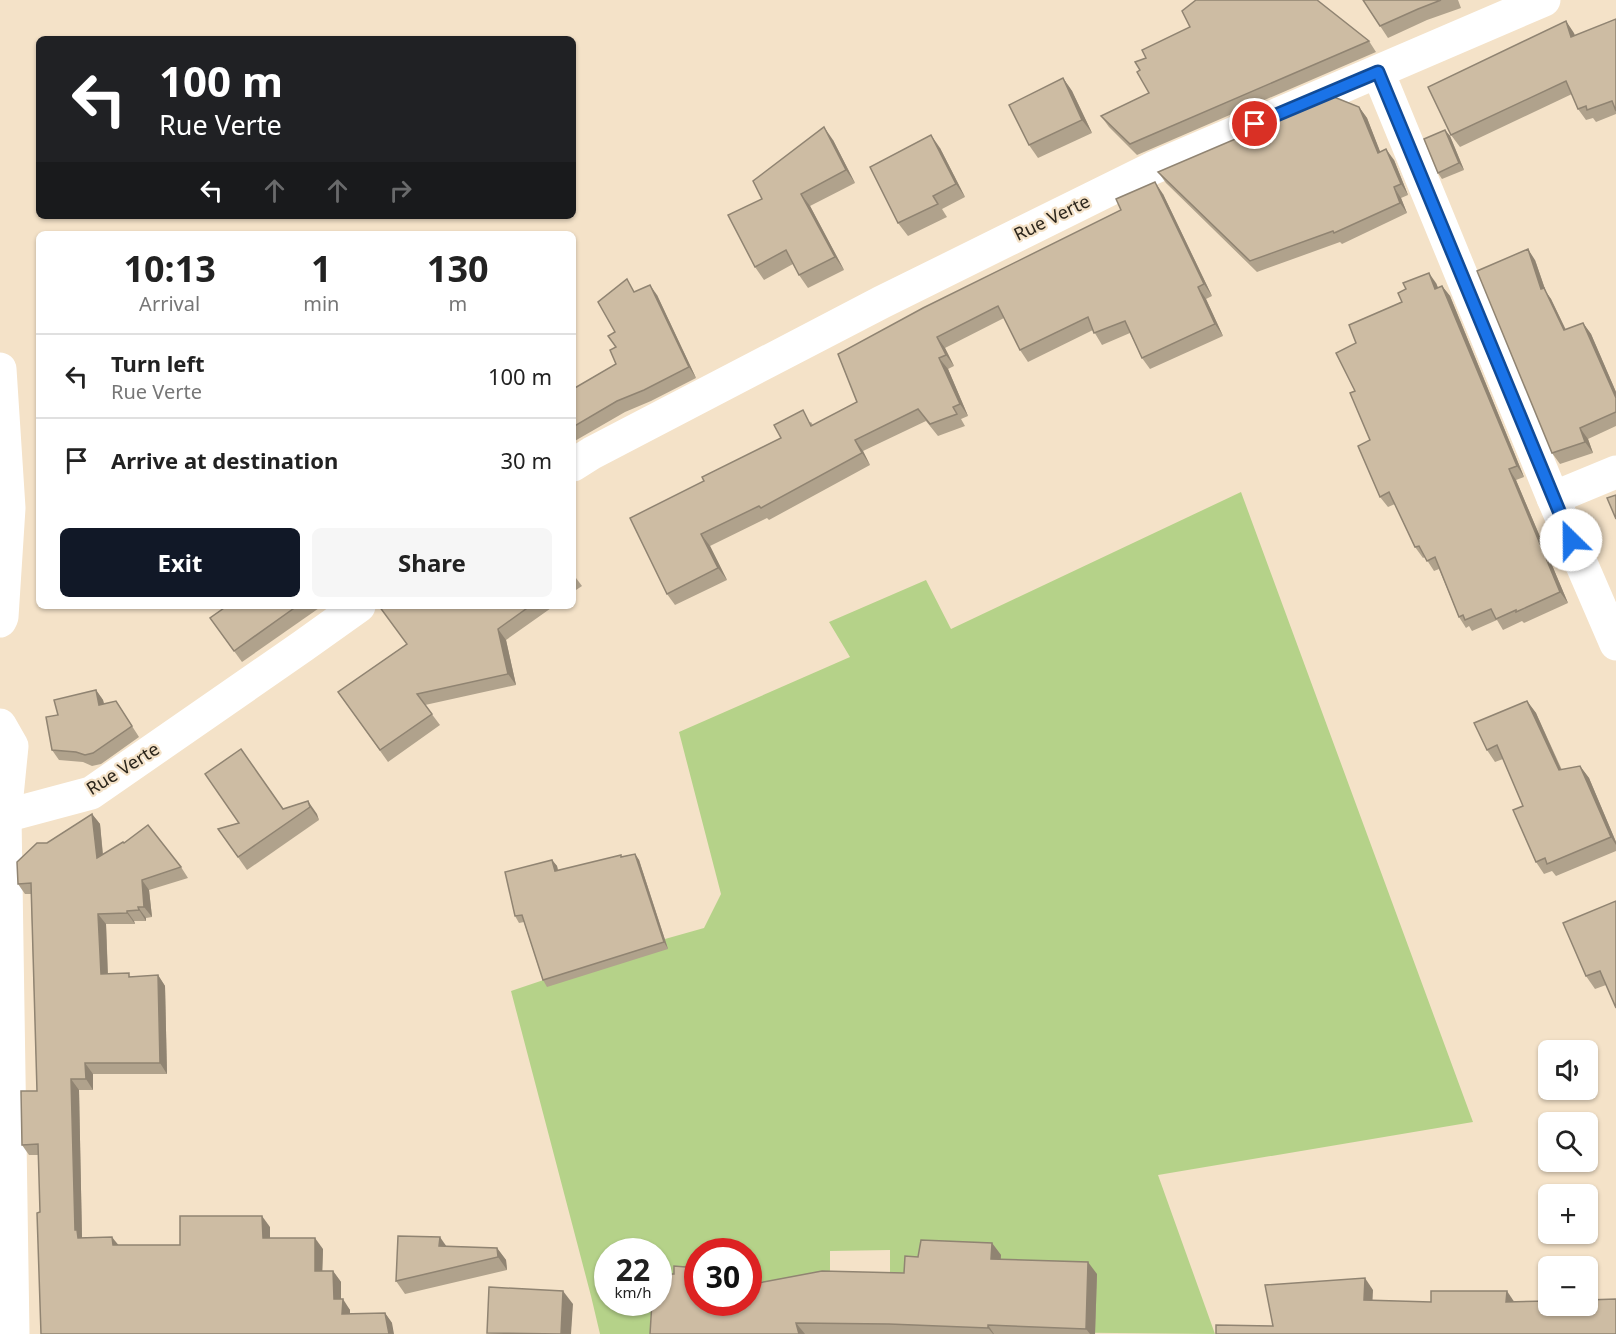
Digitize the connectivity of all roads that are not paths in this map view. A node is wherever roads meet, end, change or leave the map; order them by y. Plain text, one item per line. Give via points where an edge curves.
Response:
1 (1544, 0) edge
2 (1378, 72) junction
3 (0, 369) edge
4 (576, 463) edge
5 (1616, 472) edge
6 (1553, 498) junction
7 (355, 609) edge
8 (0, 621) edge
9 (1616, 644) edge
10 (0, 725) edge
11 (5, 816) junction
12 (13, 1334) edge

1 - 2 street, Rue Verte
2 - 4 street, Rue Verte via 1153,168 882,302
2 - 6 street
3 - 8 street via 9,508
5 - 6 street
6 - 9 street
7 - 11 street, Rue Verte via 91,793
10 - 11 street via 12,746
11 - 12 street

